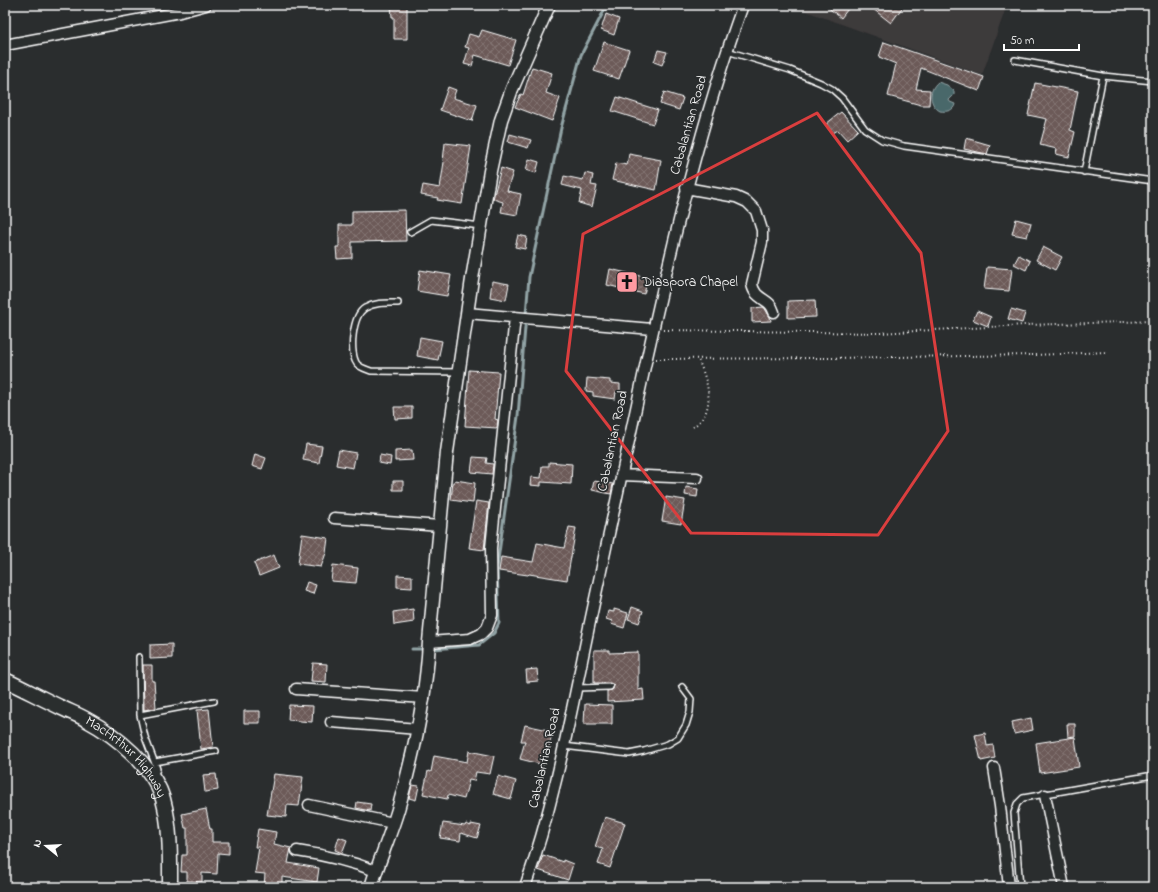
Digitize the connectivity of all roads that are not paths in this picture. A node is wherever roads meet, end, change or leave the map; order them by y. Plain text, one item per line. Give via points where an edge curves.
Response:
1 (206, 5) edge
2 (548, 5) edge
3 (743, 5) edge
4 (5, 45) edge
5 (726, 51) junction
6 (1015, 60) dead end
7 (1103, 76) junction
8 (1153, 81) edge
9 (1084, 172) junction
10 (1153, 181) edge
11 (686, 188) junction
12 (481, 226) junction
13 (410, 232) dead end
14 (398, 303) dead end
15 (774, 312) dead end
16 (467, 313) junction
17 (518, 317) junction
18 (652, 329) junction
19 (458, 372) junction
20 (621, 475) junction
21 (696, 478) dead end
22 (334, 518) dead end
23 (440, 526) junction
24 (429, 642) junction
25 (139, 657) dead end
26 (5, 680) edge
27 (610, 687) dead end
28 (682, 687) dead end
29 (576, 688) junction
30 (296, 689) dead end
31 (424, 698) junction
32 (214, 701) dead end
33 (140, 715) junction
34 (331, 722) dead end
35 (418, 729) junction
36 (564, 746) junction
37 (216, 751) dead end
38 (155, 762) junction
39 (994, 768) dead end
40 (1153, 775) edge
41 (152, 777) junction
42 (1045, 795) junction
43 (309, 805) dead end
44 (393, 823) junction
45 (297, 851) dead end
46 (376, 871) junction
47 (170, 887) edge
48 (371, 887) edge
49 (525, 887) edge
50 (1009, 887) edge
51 (1020, 887) edge
52 (1064, 887) edge

1 - 4 street
2 - 12 street via 500,120
3 - 5 street, Cabalantian Road
5 - 9 lane via 790,70 832,89 865,129 882,140 904,146
5 - 11 street, Cabalantian Road
6 - 7 lane
7 - 8 lane
7 - 9 lane
9 - 10 lane
11 - 15 street via 736,197 747,202 756,211 762,230 762,242 752,284 753,291 773,307
11 - 18 street, Cabalantian Road
12 - 13 lane via 437,219
12 - 16 street
14 - 19 lane via 379,303 363,309 356,320 354,330 356,363 371,371
16 - 17 street
16 - 19 street
17 - 18 street
17 - 24 street via 494,518 492,615 482,634 470,639
18 - 20 street, Cabalantian Road
19 - 23 street
20 - 21 street
20 - 29 street, Cabalantian Road
22 - 23 street
23 - 24 street
24 - 31 street
25 - 33 lane
26 - 41 main road, MacArthur Highway via 108,732 135,755
27 - 29 lane
28 - 36 lane via 691,699 690,712 678,738 668,744 629,754
29 - 36 street, Cabalantian Road
30 - 31 street
31 - 35 street
32 - 33 lane
33 - 38 lane
34 - 35 street
35 - 44 street
36 - 49 street, Cabalantian Road via 537,852
37 - 38 lane
38 - 41 lane via 157,769
39 - 50 street
40 - 42 lane
41 - 47 main road, MacArthur Highway via 162,797 166,815
42 - 51 lane via 1023,798 1017,804 1014,813
42 - 52 street
43 - 44 street
44 - 46 street
45 - 46 street via 351,861
46 - 48 street

